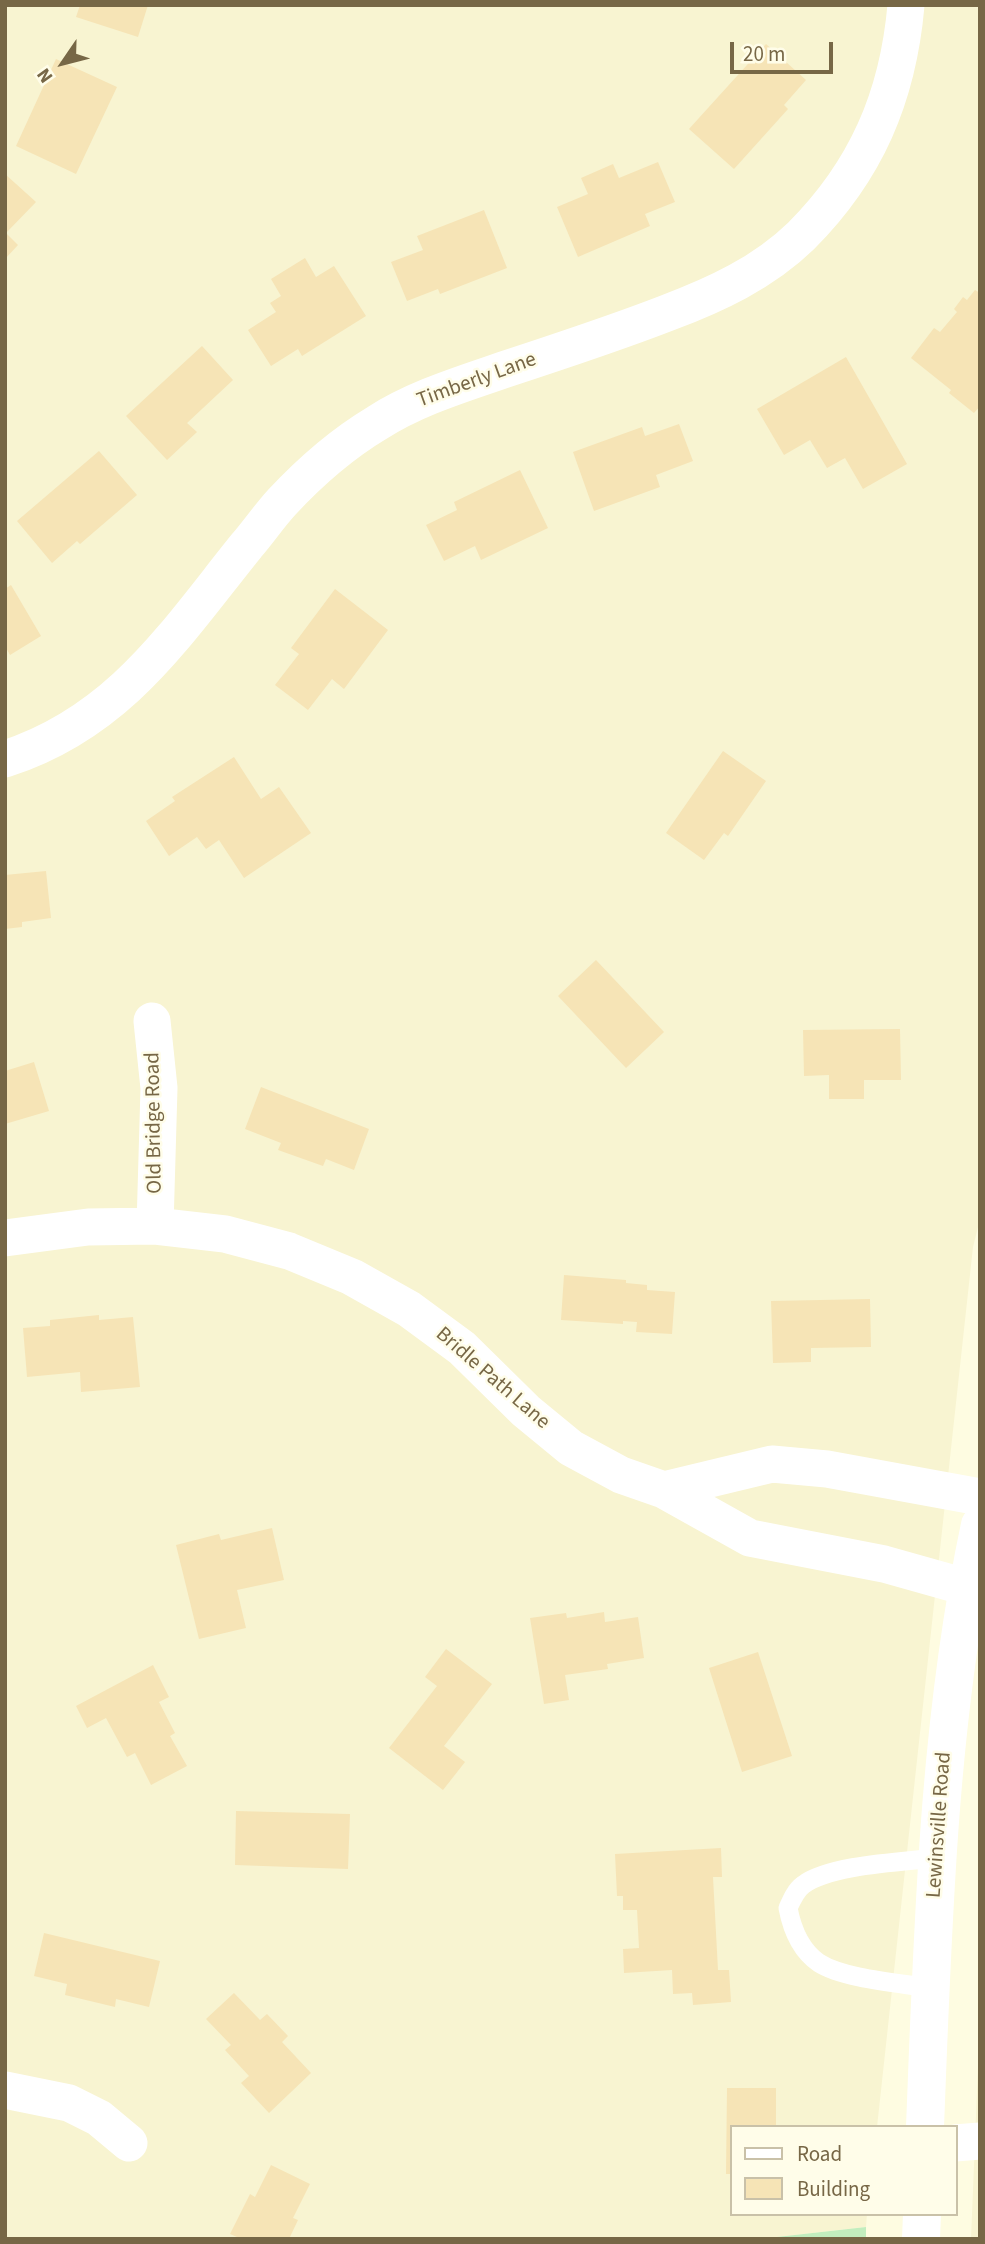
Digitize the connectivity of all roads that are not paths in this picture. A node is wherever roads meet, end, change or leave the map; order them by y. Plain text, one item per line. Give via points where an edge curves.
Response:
1 (906, 5) edge
2 (5, 759) edge
3 (152, 1021) dead end
4 (155, 1226) junction
5 (5, 1238) edge
6 (664, 1490) junction
7 (980, 1497) edge
8 (980, 1525) edge
9 (973, 1589) edge
10 (936, 1858) junction
11 (930, 1987) junction
12 (5, 2090) edge
13 (925, 2125) edge
14 (980, 2141) edge
15 (129, 2143) dead end
16 (957, 2143) edge
17 (922, 2216) edge
18 (921, 2239) edge

1 - 2 street, Timberly Lane via 903,45 890,99 867,151 835,200 799,238 714,296 433,394 378,422 326,459 281,503 156,657 118,696 77,727
3 - 4 street, Old Bridge Road via 159,1088
4 - 5 street, Bridle Path Lane via 88,1227
4 - 6 street, Bridle Path Lane via 225,1234 289,1251 352,1277 409,1309 461,1348 571,1448 621,1475
6 - 7 street via 772,1464 827,1469
6 - 9 street, Bridle Path Lane via 750,1538 884,1564
8 - 9 main road, Lewinsville Road
9 - 10 main road, Lewinsville Road via 943,1769
10 - 11 main road, Lewinsville Road
10 - 11 lane via 814,1877 800,1886 788,1908 796,1937 820,1963 855,1976
11 - 13 main road, Lewinsville Road
12 - 15 street via 69,2103 99,2118
14 - 16 street
17 - 18 main road

